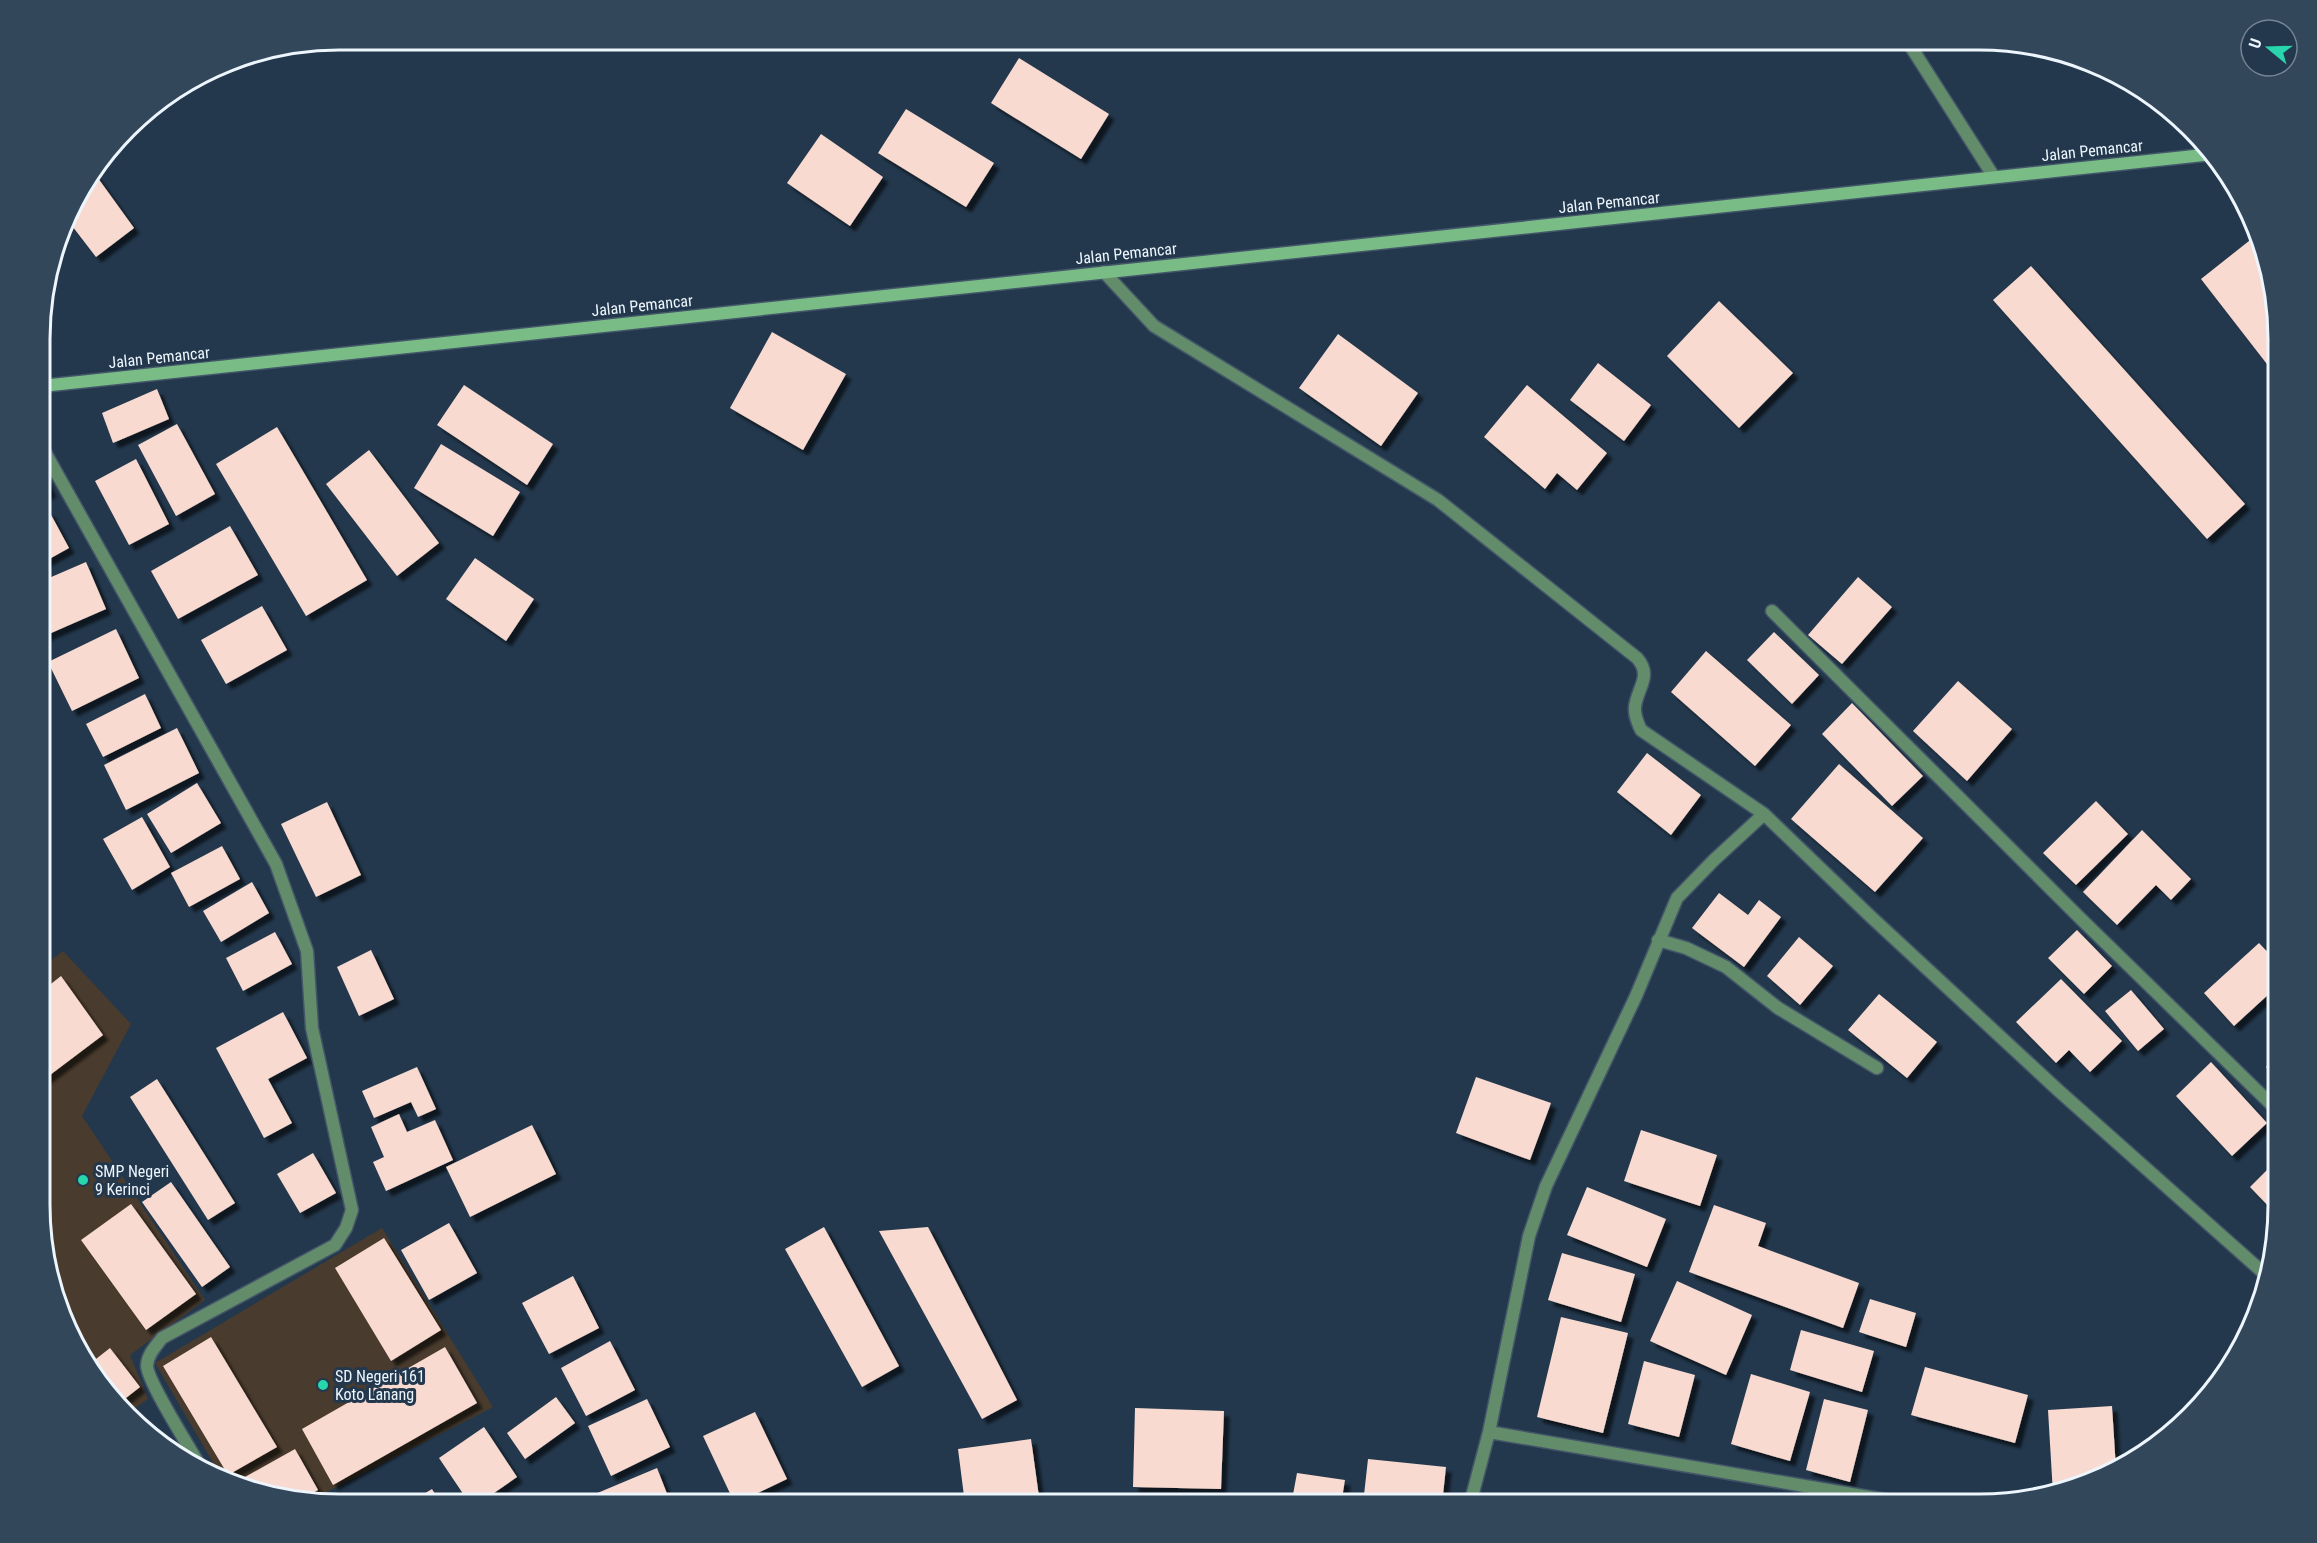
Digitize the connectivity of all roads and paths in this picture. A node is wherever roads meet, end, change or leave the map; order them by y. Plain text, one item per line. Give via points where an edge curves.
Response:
1 (1913, 50) edge
2 (2202, 155) edge
3 (1994, 177) junction
4 (1104, 272) junction
5 (50, 385) edge
6 (50, 461) edge
7 (1772, 611) dead end
8 (1764, 814) junction
9 (1658, 940) junction
10 (1877, 1068) dead end
11 (2268, 1101) edge
12 (2260, 1270) edge
13 (1489, 1432) junction
14 (193, 1455) edge
15 (1473, 1494) edge
16 (1851, 1494) edge

1 - 3 street
2 - 3 main road, Jalan Pemancar
3 - 4 main road, Jalan Pemancar
4 - 5 main road, Jalan Pemancar
4 - 8 street via 1154,326 1438,500 1637,658 1644,666 1645,677 1635,708 1641,730
6 - 14 street via 276,864 307,951 312,1028 352,1210 335,1245 162,1338 150,1354 147,1366 153,1383
7 - 11 street
8 - 9 street via 1677,898
8 - 12 street via 2059,1091
9 - 10 street via 1726,967 1778,1008
9 - 13 street via 1636,996 1546,1186 1529,1236
13 - 15 street
13 - 16 street

